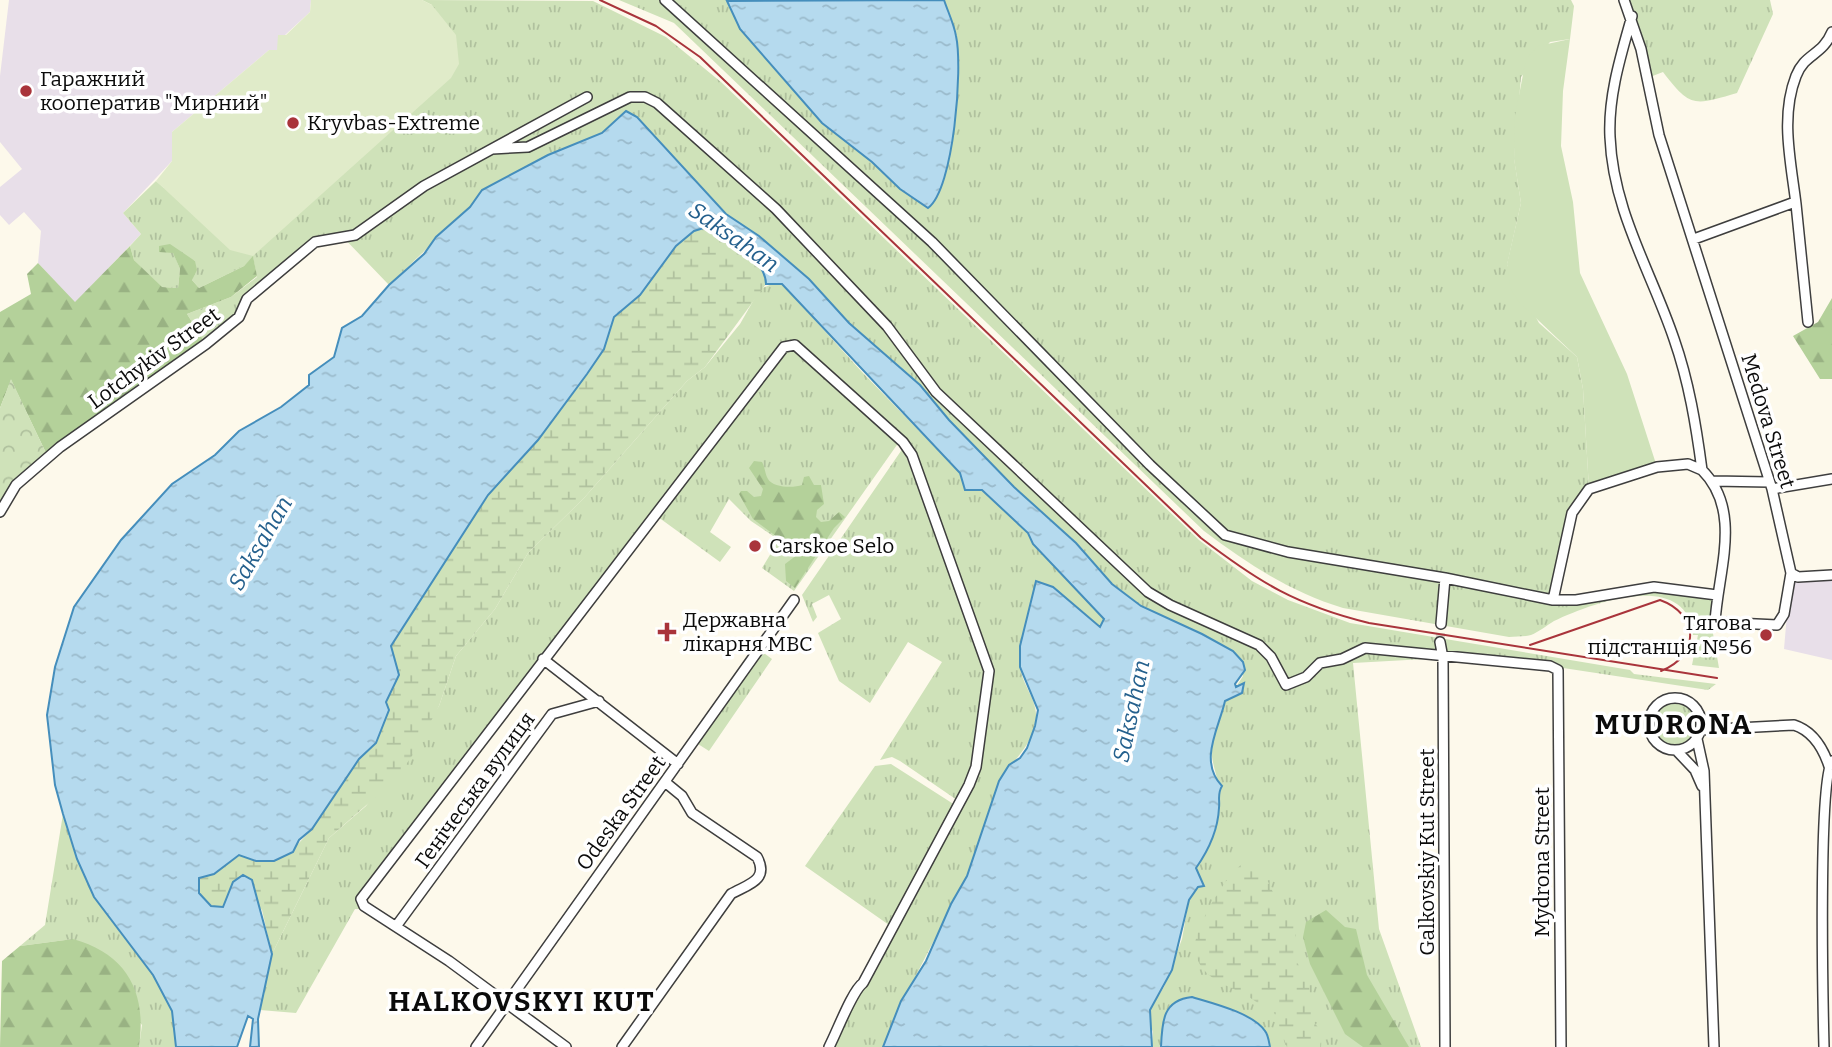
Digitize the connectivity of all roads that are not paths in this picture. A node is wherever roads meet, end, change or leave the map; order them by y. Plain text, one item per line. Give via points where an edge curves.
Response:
1 (665, 0) edge
2 (1624, 0) edge
3 (1632, 16) junction
4 (1832, 32) edge
5 (587, 97) dead end
6 (492, 149) junction
7 (1795, 202) junction
8 (1694, 239) junction
9 (1808, 322) dead end
10 (1702, 470) junction
11 (1832, 480) edge
12 (1713, 481) junction
13 (1770, 486) junction
14 (0, 512) edge
15 (1791, 573) junction
16 (1832, 575) edge
17 (1445, 578) junction
18 (1717, 595) junction
19 (794, 600) dead end
20 (1553, 600) junction
21 (1441, 624) tunnel mouth
22 (1440, 642) tunnel mouth
23 (1443, 658) junction
24 (543, 659) junction
25 (599, 701) junction
26 (1699, 734) junction
27 (1677, 751) junction
28 (678, 764) junction
29 (1830, 764) edge
30 (665, 782) junction
31 (1704, 790) junction
32 (397, 925) junction
33 (506, 1003) junction
34 (565, 1046) edge
35 (476, 1047) edge
36 (622, 1047) edge
37 (829, 1047) edge
38 (1446, 1047) edge
39 (1561, 1047) edge
40 (1714, 1047) edge
41 (1824, 1047) edge

1 - 17 street via 932,242 1150,465 1225,535 1288,552
2 - 3 street, Medova Street
3 - 8 street, Medova Street via 1659,135
3 - 10 street via 1611,109 1611,157 1636,249 1684,370
4 - 7 street via 1822,50 1802,64 1790,98
5 - 6 street, Lotchykiv Street
6 - 14 street, Lotchykiv Street via 424,186 355,235 315,242 247,299 239,317 206,344 53,453 16,485
6 - 23 street via 528,147 631,97 657,103 776,209 887,326 936,392 1148,592 1259,645 1272,657 1286,685 1306,677 1320,663 1365,648
7 - 8 street
7 - 9 street
8 - 13 street, Medova Street
10 - 12 street
10 - 20 street via 1688,464 1657,467 1590,489 1572,513
11 - 13 street
12 - 13 street
12 - 18 street via 1726,519
13 - 15 street, Medova Street
15 - 16 street via 1798,577
15 - 18 street via 1784,614 1777,625 1714,622
17 - 20 street
17 - 21 street
18 - 20 street via 1654,587
19 - 28 street, Odeska Street
22 - 23 street, Galkovskiy Kut Street
23 - 38 street, Galkovskiy Kut Street
23 - 39 street, Mydrona Street via 1558,670
24 - 25 street
24 - 32 street via 363,893 364,906
24 - 37 street via 784,348 795,345 903,442 912,455 989,671 976,766 969,785 863,984 852,994
25 - 28 street
25 - 32 street, Генічеська вулиця via 552,714
26 - 27 street
26 - 27 street via 1698,713 1687,701 1670,698 1657,705 1649,720 1651,736 1661,747
26 - 29 street via 1794,725 1817,742
26 - 31 street
27 - 31 street via 1695,770
28 - 30 street, Odeska Street
29 - 41 street via 1825,816
30 - 33 street, Odeska Street
30 - 36 street via 682,796 692,813 757,858 760,871 756,883 731,894
31 - 40 street
32 - 33 street
33 - 34 street
33 - 35 street, Odeska Street

